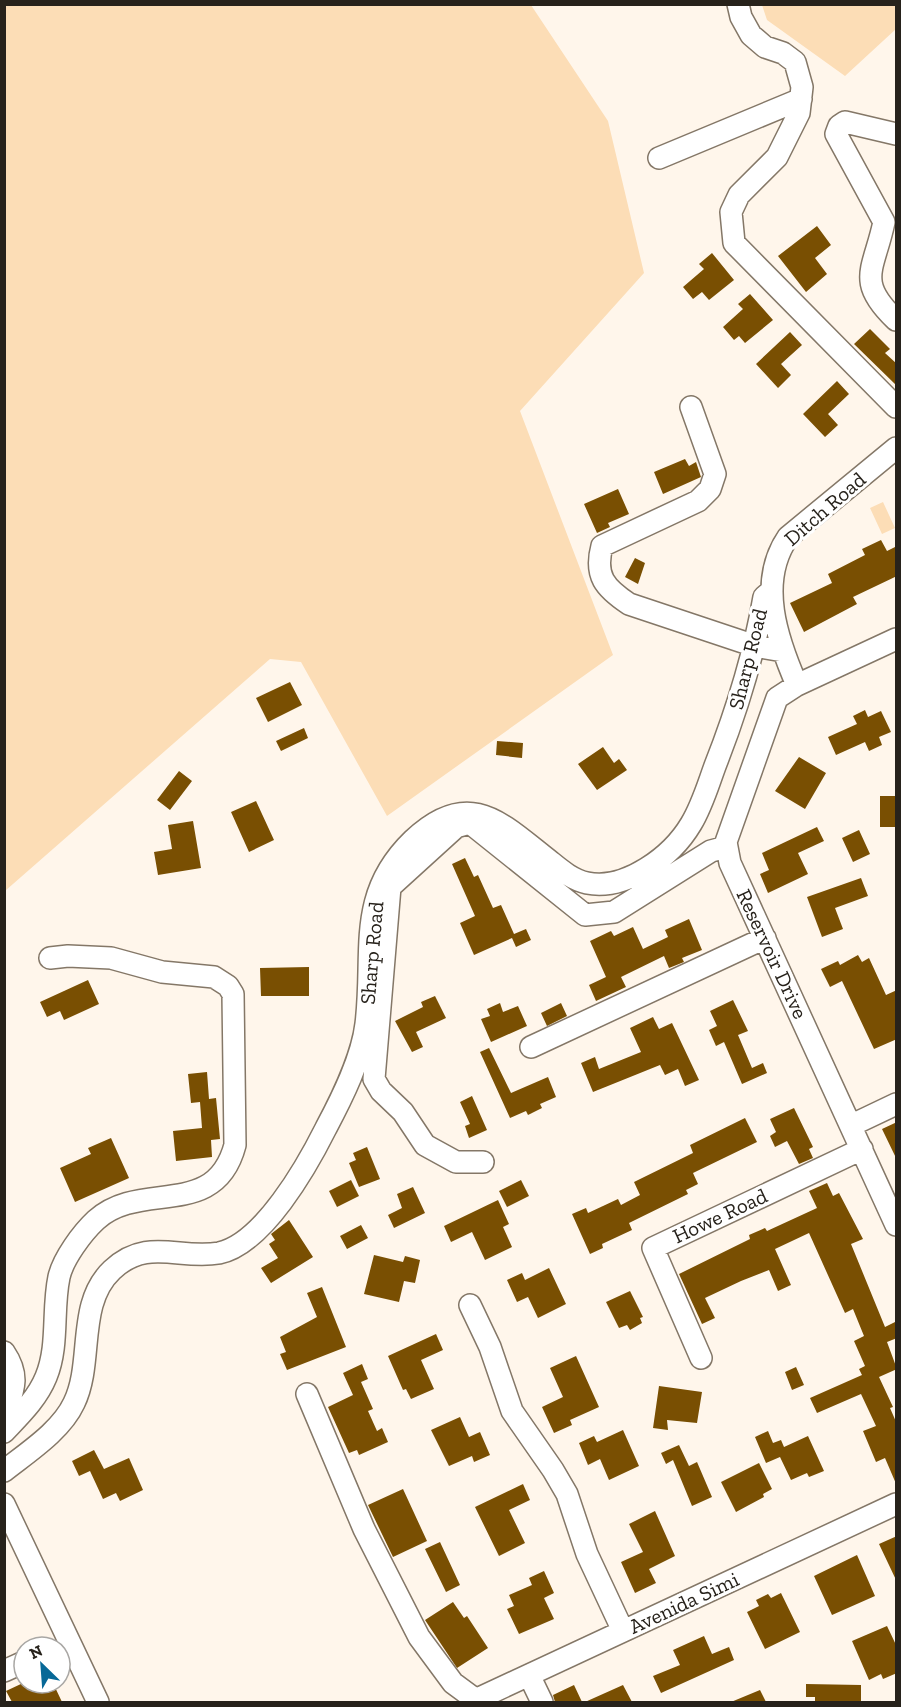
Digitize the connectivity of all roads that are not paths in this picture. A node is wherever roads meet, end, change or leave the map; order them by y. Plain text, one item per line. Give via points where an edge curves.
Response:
1 (738, 4) edge
2 (801, 99) junction
3 (897, 134) edge
4 (659, 158) dead end
5 (897, 320) edge
6 (691, 407) dead end
7 (897, 407) edge
8 (897, 448) edge
9 (771, 591) junction
10 (895, 645) edge
11 (755, 646) junction
12 (783, 651) junction
13 (797, 685) junction
14 (726, 848) junction
15 (765, 938) junction
16 (50, 958) dead end
17 (531, 1047) dead end
18 (897, 1104) edge
19 (852, 1125) junction
20 (862, 1149) junction
21 (483, 1162) dead end
22 (897, 1225) edge
23 (470, 1305) dead end
24 (4, 1352) edge
25 (701, 1358) dead end
26 (10, 1380) edge
27 (307, 1394) dead end
28 (4, 1418) edge
29 (4, 1432) edge
30 (4, 1471) edge
31 (4, 1504) edge
32 (897, 1504) edge
33 (623, 1631) junction
34 (58, 1635) edge
35 (72, 1660) edge
36 (529, 1675) junction
37 (473, 1701) edge
38 (98, 1702) edge
39 (542, 1702) edge

1 - 2 street via 752,35 765,47 795,62
2 - 4 street
2 - 7 street via 800,113 777,157 739,195 731,212 734,243
3 - 5 street via 845,122 836,134 884,222 870,282 873,294
6 - 11 street via 715,474 710,489 698,501 602,546 600,575 611,592 629,604
8 - 9 street, Ditch Road via 788,537 777,554
9 - 11 street, Sharp Road via 764,597
9 - 12 street, Ditch Road
10 - 13 street
11 - 12 street
11 - 30 street, Sharp Road via 741,699 692,823 664,854 640,871 620,882 584,882 565,874 498,821 484,815 441,818 413,841 384,874 373,902 366,1028 345,1085 310,1158 266,1221 237,1246 204,1254 152,1251 136,1255 111,1271 92,1305 81,1385 74,1405 59,1425
12 - 13 street, Ditch Road
13 - 14 street via 777,698 772,707
14 - 15 street, Reservoir Drive
14 - 21 street via 711,851 614,912 585,915 470,823 456,828 390,887 372,1088 381,1091 403,1112 425,1145 456,1162
15 - 17 street
15 - 19 street, Reservoir Drive
16 - 29 street via 111,958 162,972 214,977 228,986 233,1015 235,1145 231,1161 194,1194 138,1199 117,1206 96,1220 72,1250 59,1276 47,1376 37,1396
18 - 19 street
19 - 20 street, Reservoir Drive
20 - 22 street, Reservoir Drive
20 - 25 street, Howe Road via 653,1248
23 - 33 street via 490,1347 512,1411 567,1494 587,1554
24 - 26 street via 14,1365
26 - 28 street
27 - 37 street via 364,1529 419,1637 453,1683
31 - 34 street
32 - 33 street, Avenida Simi
33 - 36 street, Avenida Simi
35 - 38 street
36 - 37 street, Avenida Simi
36 - 39 street

